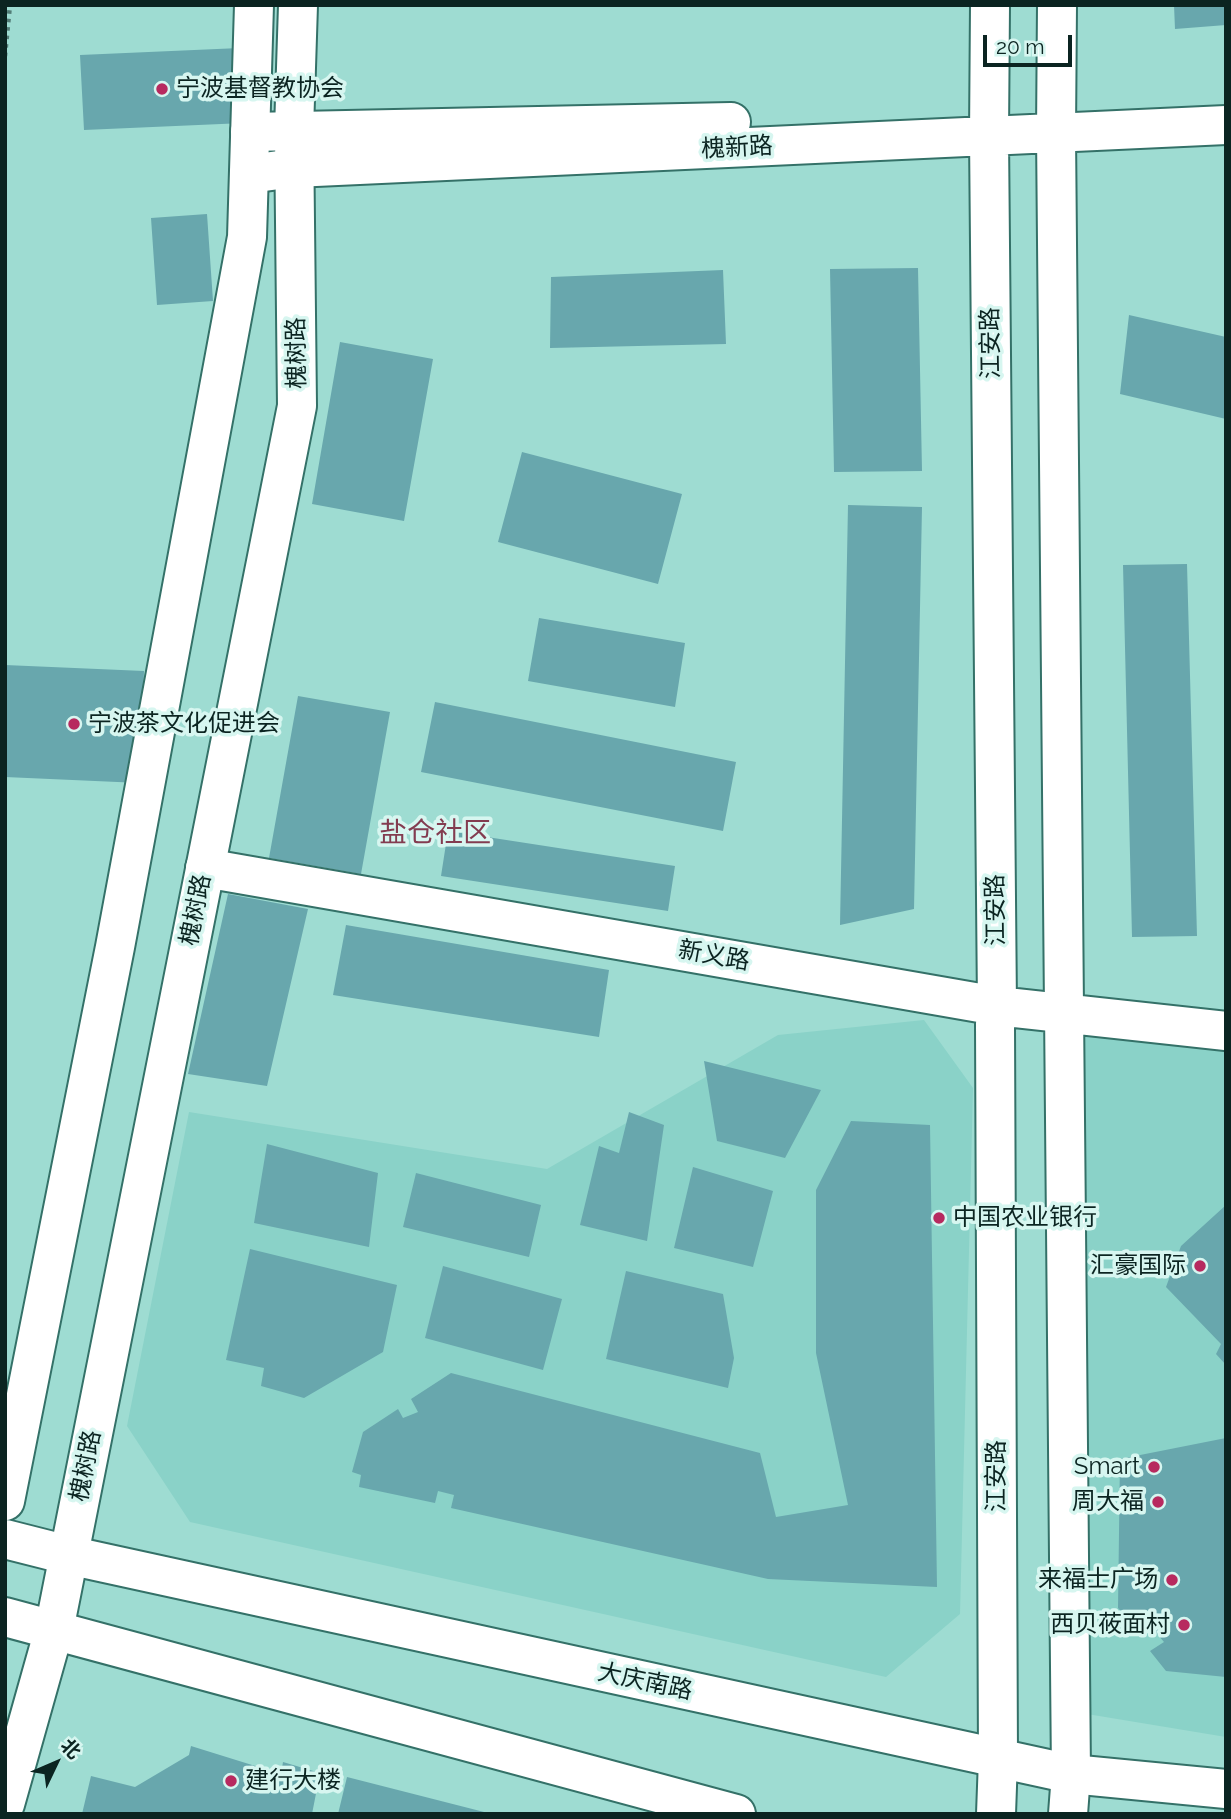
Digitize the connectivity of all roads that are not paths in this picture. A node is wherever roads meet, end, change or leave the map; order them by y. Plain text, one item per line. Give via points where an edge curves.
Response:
1 (254, 5) edge
2 (298, 5) edge
3 (990, 5) edge
4 (1057, 5) edge
5 (1226, 104) edge
6 (1056, 123) junction
7 (1226, 125) edge
8 (989, 127) junction
9 (250, 132) junction
10 (294, 149) junction
11 (249, 174) junction
12 (205, 868) junction
13 (997, 1006) junction
14 (1065, 1014) junction
15 (1226, 1031) edge
16 (5, 1501) edge
17 (5, 1539) edge
18 (68, 1555) junction
19 (5, 1617) edge
20 (54, 1630) junction
21 (998, 1759) junction
22 (1071, 1774) junction
23 (1226, 1789) edge
24 (5, 1804) edge
25 (736, 1814) edge
26 (996, 1814) edge
27 (1068, 1814) edge

1 - 9 street
2 - 10 street, 槐树路
3 - 8 street, 江安路
4 - 6 street
5 - 6 street, 槐新路
6 - 7 street, 槐新路
6 - 8 street, 槐新路
6 - 14 street
8 - 10 street, 槐新路
8 - 13 street, 江安路
9 - 10 street, 槐新路
9 - 11 street
10 - 11 street, 槐新路
10 - 12 street, 槐树路 via 297,406
11 - 16 street via 247,237 115,947
12 - 13 street, 新义路
12 - 18 street, 槐树路
13 - 14 street, 新义路
13 - 21 street, 江安路
14 - 15 street, 新义路
14 - 22 street
17 - 18 street, 大庆南路
18 - 20 street, 槐树路
18 - 21 street, 大庆南路
19 - 20 street
20 - 24 street, 槐树路
20 - 25 street
21 - 22 street, 大庆南路
21 - 26 street, 江安路
22 - 23 street, 大庆南路
22 - 27 street

